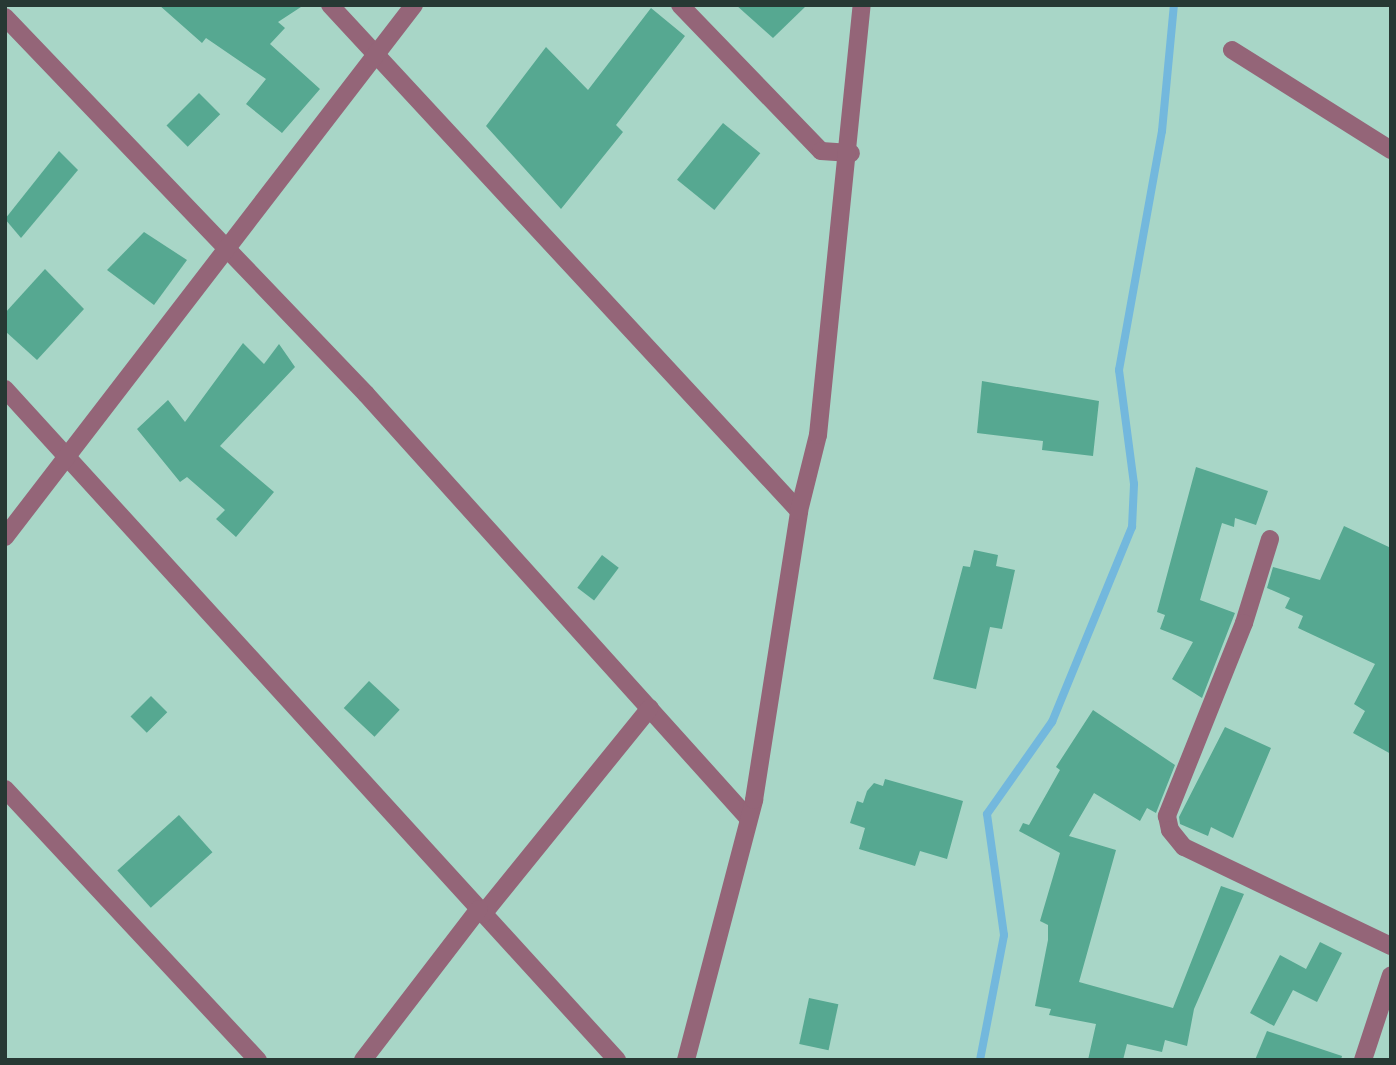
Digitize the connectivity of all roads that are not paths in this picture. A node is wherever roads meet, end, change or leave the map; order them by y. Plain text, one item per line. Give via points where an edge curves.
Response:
1 (330, 5) edge
2 (414, 5) edge
3 (680, 5) edge
4 (862, 5) edge
5 (5, 17) edge
6 (1233, 50) dead end
7 (375, 55) junction
8 (1391, 150) edge
9 (851, 153) junction
10 (228, 251) junction
11 (5, 389) edge
12 (68, 458) junction
13 (799, 511) junction
14 (5, 537) edge
15 (1270, 539) dead end
16 (650, 708) junction
17 (5, 789) edge
18 (748, 818) junction
19 (481, 911) junction
20 (1391, 946) edge
21 (1391, 975) edge
22 (258, 1060) edge
23 (363, 1060) edge
24 (617, 1060) edge
25 (686, 1060) edge
26 (1363, 1060) edge

1 - 7 street
2 - 7 street
3 - 9 street via 821,151
4 - 9 street
5 - 10 street
6 - 8 street
7 - 10 street
7 - 13 street
9 - 13 street via 818,435
10 - 12 street
10 - 16 street via 366,394
11 - 12 street
12 - 14 street
12 - 19 street
13 - 18 street
15 - 20 street via 1244,622 1167,816 1170,830 1184,847
16 - 18 street
16 - 19 street
17 - 22 street
18 - 25 street
19 - 23 street
19 - 24 street
21 - 26 street

